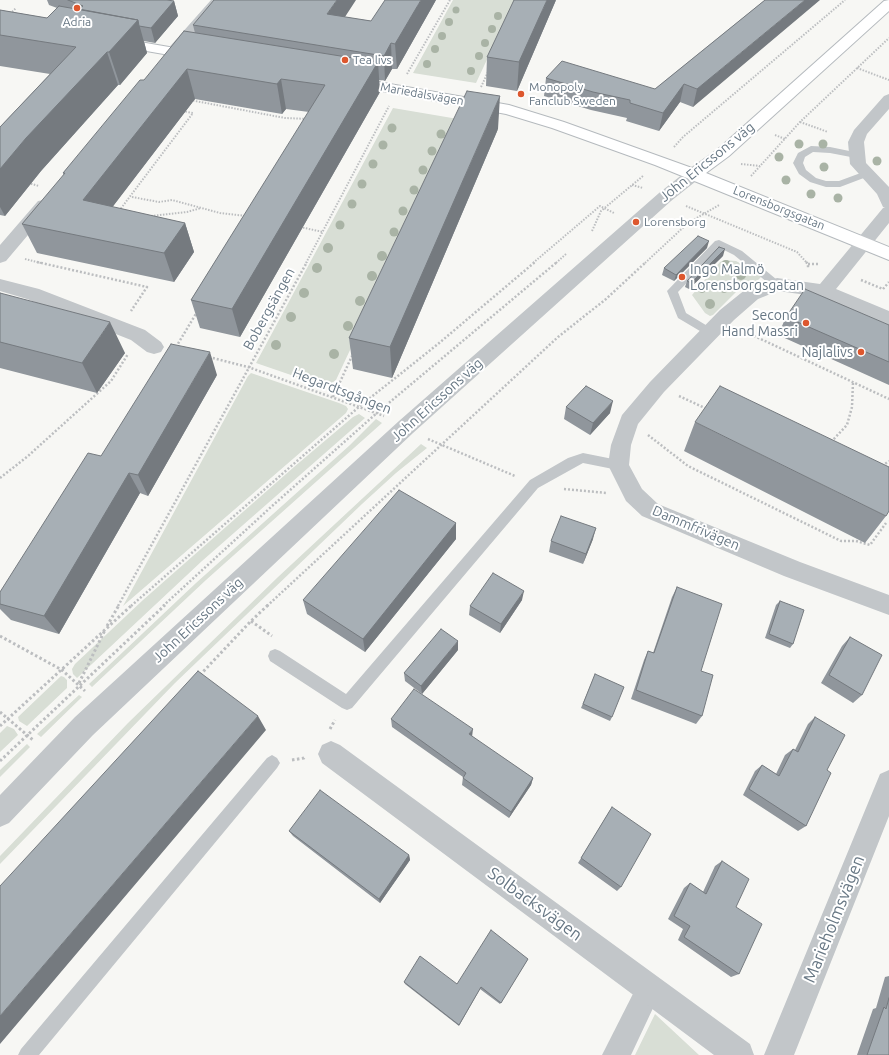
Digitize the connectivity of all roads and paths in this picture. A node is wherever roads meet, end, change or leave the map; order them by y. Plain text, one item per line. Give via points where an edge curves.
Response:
1 (218, 0) edge
2 (450, 0) edge
3 (845, 0) edge
4 (889, 4) edge
5 (16, 8) dead end
6 (7, 16) edge
7 (889, 38) edge
8 (102, 39) edge
9 (173, 52) junction
10 (211, 58) edge
11 (162, 64) edge
12 (490, 68) edge
13 (857, 68) junction
14 (333, 78) edge
15 (889, 80) edge
16 (480, 88) dead end
17 (398, 89) junction
18 (889, 99) edge
19 (185, 100) edge
20 (177, 110) edge
21 (309, 119) edge
22 (775, 135) dead end
23 (683, 137) dead end
24 (785, 139) junction
25 (856, 155) junction
26 (694, 174) junction
27 (866, 174) junction
28 (22, 182) dead end
29 (632, 185) dead end
30 (57, 189) joint
31 (734, 190) junction
32 (131, 196) junction
33 (889, 202) edge
34 (202, 208) junction
35 (605, 208) junction
36 (889, 212) edge
37 (614, 213) dead end
38 (703, 214) junction
39 (116, 216) edge
40 (146, 216) edge
41 (251, 217) edge
42 (294, 226) edge
43 (323, 232) junction
44 (588, 235) dead end
45 (864, 243) junction
46 (570, 251) dead end
47 (2, 252) edge
48 (889, 254) edge
49 (777, 284) junction
50 (0, 285) edge
51 (818, 290) junction
52 (200, 308) edge
53 (727, 314) junction
54 (889, 318) edge
55 (120, 327) junction
56 (710, 333) junction
57 (150, 343) joint
58 (182, 350) edge
59 (353, 354) edge
60 (204, 356) edge
61 (248, 367) junction
62 (853, 382) junction
63 (657, 387) junction
64 (334, 397) junction
65 (889, 398) edge
66 (360, 406) junction
67 (378, 412) junction
68 (713, 412) edge
69 (629, 421) junction
70 (406, 428) junction
71 (830, 443) edge
72 (441, 446) junction
73 (889, 461) edge
74 (618, 464) junction
75 (880, 467) edge
76 (0, 478) edge
77 (534, 484) junction
78 (634, 496) junction
79 (886, 523) edge
80 (889, 605) edge
81 (106, 628) junction
82 (0, 636) edge
83 (275, 656) dead end
84 (62, 670) junction
85 (197, 678) edge
86 (79, 685) junction
87 (0, 712) edge
88 (8, 718) junction
89 (0, 726) edge
90 (27, 735) junction
91 (320, 753) joint
92 (0, 761) edge
93 (272, 763) joint
94 (889, 783) edge
95 (0, 814) edge
96 (649, 989) junction
97 (27, 1055) edge
98 (616, 1055) edge
99 (739, 1055) edge
100 (779, 1055) edge

1 - 9 street
2 - 17 path, Bobergsängen
3 - 23 path
4 - 26 main road, John Ericssons väg via 723,153
5 - 6 path
7 - 13 path
8 - 9 main road
9 - 10 main road
9 - 11 street
12 - 16 path
13 - 15 path
13 - 24 path
14 - 17 main road, Mariedalsvägen
17 - 26 main road, Mariedalsvägen via 516,112 577,131
17 - 43 path, Bobergsängen
18 - 25 street via 860,133 856,142
19 - 21 path via 285,118
20 - 32 path via 192,113
22 - 24 path
24 - 31 path via 756,171
25 - 27 street via 858,164
25 - 27 lane via 811,149 801,155 798,163 802,172 813,180 826,184 840,184
26 - 31 main road, Lorensborgsgatan
26 - 70 street, John Ericssons väg via 659,202
27 - 33 street via 884,192
28 - 30 path
29 - 35 path
30 - 47 street
31 - 38 path via 717,206
31 - 45 main road, Lorensborgsgatan
32 - 34 path via 159,202 172,200
32 - 39 path
34 - 40 path
34 - 41 path
35 - 37 path
35 - 44 path via 601,211 594,230
35 - 66 path via 600,206 438,344
36 - 45 street
38 - 51 path via 797,252 808,264
38 - 72 path via 688,223 606,299 558,337
42 - 43 path
43 - 61 path, Bobergsängen
45 - 48 main road, Lorensborgsgatan
45 - 51 street
46 - 67 path
47 - 55 path via 148,287
49 - 51 street
49 - 53 street via 752,294
49 - 56 lane via 738,253 719,243 672,291 682,315
50 - 55 street via 33,294
51 - 54 street
52 - 58 path via 175,348
53 - 56 street
53 - 62 path via 750,334
55 - 57 street
56 - 63 street
57 - 76 path via 133,346 111,381
59 - 64 path
60 - 61 path, Hegardtsgången
61 - 64 path, Hegardtsgången
61 - 81 path, Bobergsängen
62 - 65 path
62 - 71 path via 852,407 847,426
63 - 68 path
63 - 69 street
64 - 66 path, Hegardtsgången
66 - 67 path, Hegardtsgången
66 - 81 path
67 - 70 path, Hegardtsgången
67 - 86 path
69 - 74 street
69 - 79 path via 688,466 841,541 856,541 870,545
70 - 72 path, Hegardtsgången
70 - 95 street, John Ericssons väg via 84,726
72 - 77 path, Hegardtsgången
72 - 85 path via 251,621
73 - 75 path
74 - 77 lane via 583,458
74 - 78 street, Dammfrivägen
77 - 78 path, Hegardtsgången
77 - 83 lane via 347,703
78 - 80 street, Dammfrivägen via 650,510 664,517
81 - 84 path
81 - 86 path
82 - 84 path
84 - 86 path
84 - 88 path
86 - 90 path
87 - 88 path
88 - 89 path
88 - 90 path
90 - 92 path
91 - 93 path
91 - 96 street, Solbacksvägen
93 - 97 lane
94 - 100 street, Marieholmsvägen
96 - 98 street
96 - 99 street, Solbacksvägen

